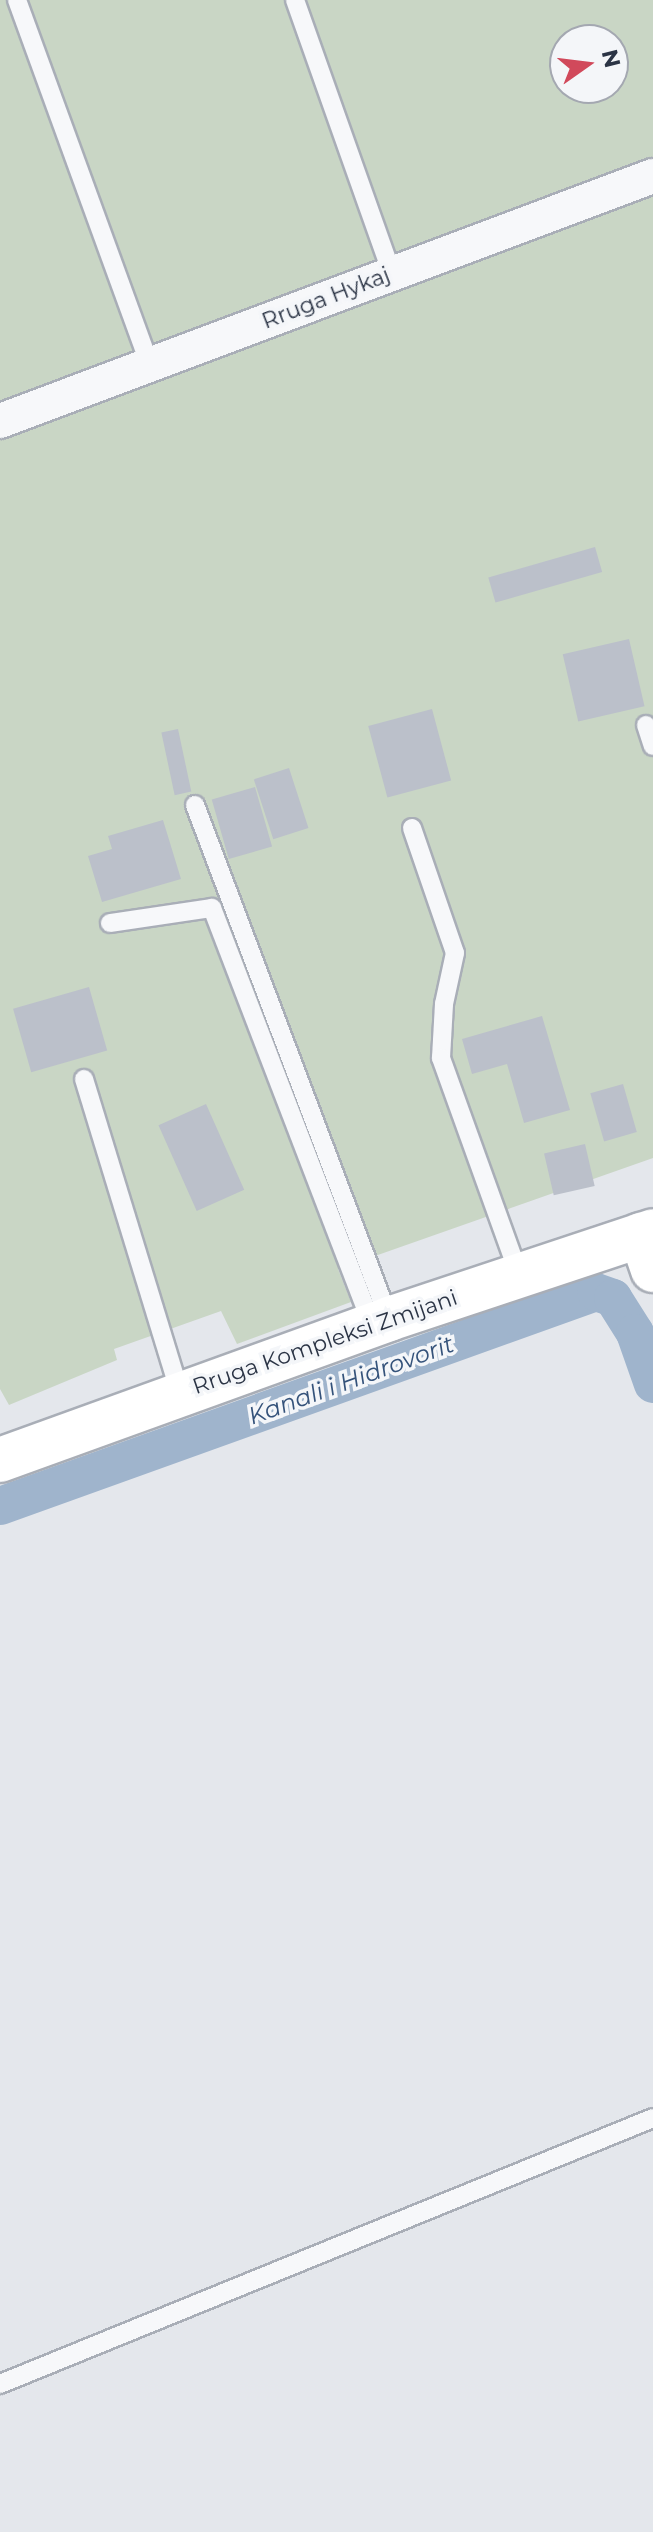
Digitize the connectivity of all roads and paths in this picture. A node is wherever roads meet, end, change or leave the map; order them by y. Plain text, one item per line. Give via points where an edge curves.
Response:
1 (17, 0) edge
2 (295, 0) edge
3 (653, 176) edge
4 (392, 274) junction
5 (150, 365) junction
6 (0, 421) edge
7 (646, 725) dead end
8 (653, 746) edge
9 (195, 805) dead end
10 (412, 828) dead end
11 (110, 923) dead end
12 (84, 1079) dead end
13 (649, 1246) edge
14 (519, 1275) junction
15 (381, 1322) junction
16 (180, 1393) junction
17 (0, 1460) edge
18 (653, 2118) edge
19 (0, 2384) edge

1 - 5 lane
2 - 4 lane
3 - 4 street, Rruga Hykaj
4 - 5 street, Rruga Hykaj
5 - 6 street, Rruga Hykaj
7 - 8 lane
9 - 15 lane
10 - 14 lane via 455,953 444,1004 441,1058
11 - 15 lane via 212,908
12 - 16 lane
13 - 14 main road, Rruga Kompleksi Zmijani
14 - 15 main road, Rruga Kompleksi Zmijani
15 - 16 main road, Rruga Kompleksi Zmijani
16 - 17 main road, Rruga Kompleksi Zmijani
18 - 19 lane

